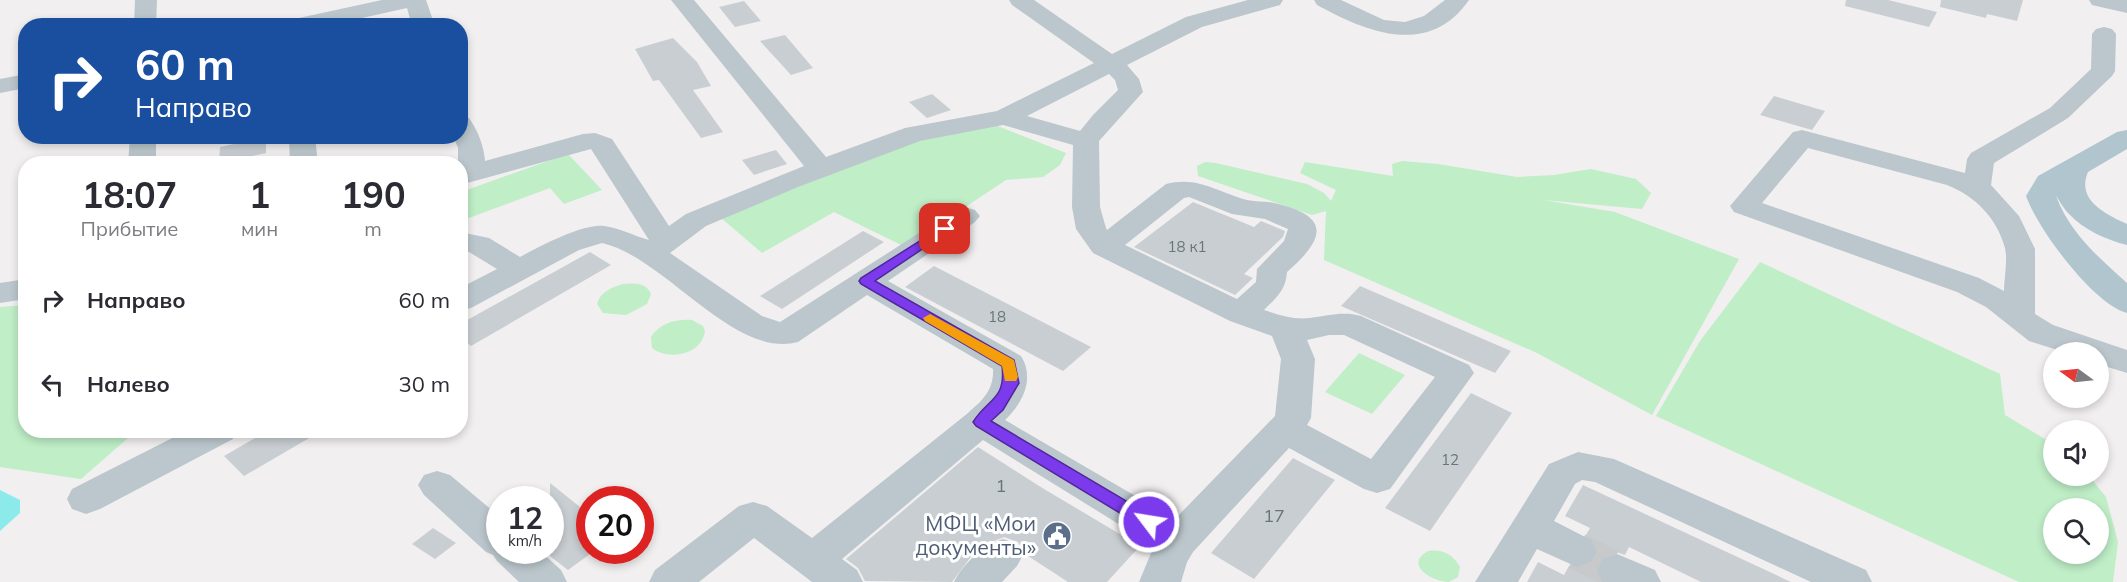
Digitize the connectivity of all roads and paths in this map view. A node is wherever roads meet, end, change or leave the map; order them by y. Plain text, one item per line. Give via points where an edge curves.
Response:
1 (146, 0) edge
2 (413, 0) edge
3 (682, 0) edge
4 (1020, 0) edge
5 (1272, 0) edge
6 (1325, 0) edge
7 (1458, 0) edge
8 (2100, 0) edge
9 (2127, 6) edge
10 (146, 18) edge
11 (330, 18) edge
12 (421, 18) edge
13 (2104, 34) dead end
14 (1111, 64) junction
15 (18, 83) edge
16 (0, 86) edge
17 (1004, 117) junction
18 (2127, 138) edge
19 (468, 141) edge
20 (1086, 141) junction
21 (2075, 167) junction
22 (821, 170) junction
23 (468, 174) edge
24 (1977, 187) junction
25 (964, 216) dead end
26 (2127, 236) edge
27 (468, 242) edge
28 (658, 247) junction
29 (1104, 247) junction
30 (520, 270) junction
31 (866, 281) junction
32 (18, 290) edge
33 (0, 293) edge
34 (468, 297) edge
35 (2127, 302) edge
36 (1241, 314) junction
37 (2019, 318) junction
38 (1286, 329) junction
39 (2070, 342) edge
40 (2127, 342) edge
41 (2109, 345) edge
42 (2109, 355) edge
43 (2127, 362) edge
44 (981, 422) junction
45 (1285, 430) junction
46 (204, 438) edge
47 (437, 485) dead end
48 (86, 499) dead end
49 (1530, 527) junction
50 (486, 529) edge
51 (1179, 540) junction
52 (1577, 551) tunnel mouth
53 (1003, 555) dead end
54 (526, 564) edge
55 (827, 571) edge
56 (546, 582) edge
57 (670, 582) edge
58 (975, 582) edge
59 (1160, 582) edge
60 (1496, 582) edge
61 (1851, 582) edge

1 - 10 street
2 - 11 street
2 - 12 street
3 - 22 street
4 - 14 street
5 - 14 street via 1194,22
6 - 7 street via 1369,22 1392,28 1413,28 1431,21
8 - 9 street
13 - 24 street via 2103,71 2059,113 1981,159
14 - 17 street
14 - 20 street via 1125,75 1131,92
15 - 16 street
17 - 20 street
17 - 22 street via 914,134
18 - 21 main road
19 - 23 street via 472,164
20 - 29 street via 1086,207 1091,229
21 - 26 main road via 2069,183 2071,195 2083,211
21 - 35 main road via 2048,182 2041,196 2045,211 2076,253
22 - 28 street via 696,220
23 - 28 street via 595,141 603,145
24 - 37 street via 2004,216 2020,249
24 - 37 street via 1802,138 1744,206 1968,285 1997,300
25 - 31 street
27 - 30 street via 478,244
28 - 30 street via 601,234 568,244
28 - 31 street via 750,324 770,332 786,334
29 - 36 street
29 - 36 street via 1176,190 1189,189 1242,208 1271,211 1303,225 1299,243 1272,269 1271,285
30 - 34 street
31 - 44 street via 1009,364 1011,383 998,406
32 - 33 street
36 - 38 street
37 - 39 street via 2041,333
38 - 45 street via 1298,359 1293,417
38 - 45 street via 1349,324 1457,373 1377,479
40 - 41 street
42 - 43 street
44 - 51 street
44 - 55 street
45 - 51 street
46 - 48 street
47 - 50 street
49 - 52 street
49 - 60 street
49 - 61 street via 1562,474 1578,466 1601,469
51 - 59 street
53 - 58 street
54 - 56 street
55 - 57 street via 753,517

